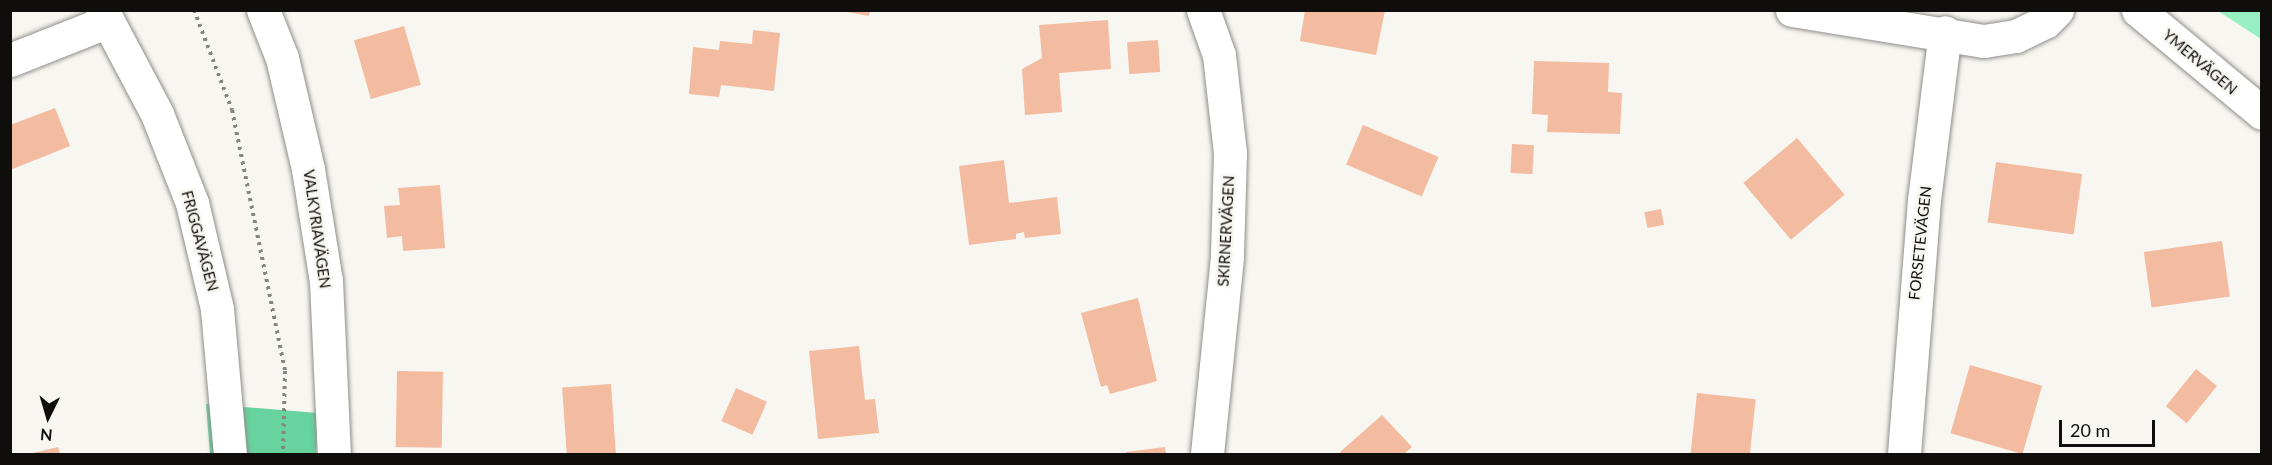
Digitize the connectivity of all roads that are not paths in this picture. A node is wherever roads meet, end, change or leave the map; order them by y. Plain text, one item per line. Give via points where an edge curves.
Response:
1 (264, 10) edge
2 (1203, 10) edge
3 (1792, 10) edge
4 (2057, 10) edge
5 (2138, 10) edge
6 (104, 16) edge
7 (1945, 32) junction
8 (10, 60) edge
9 (2262, 113) edge
10 (230, 454) edge
11 (334, 454) edge
12 (1207, 454) edge
13 (1904, 454) edge

1 - 11 street, VALKYRIAVÄGEN via 282,58 310,180 326,281
2 - 12 street, SKIRNERVÄGEN via 1219,55 1230,153 1227,257
3 - 7 street
4 - 7 street via 2045,22 2016,36 1984,41
5 - 9 street, YMERVÄGEN
6 - 8 street
6 - 10 street, FRIGGAVÄGEN via 157,114 192,203 217,309
7 - 13 street, FORSETEVÄGEN via 1924,200

